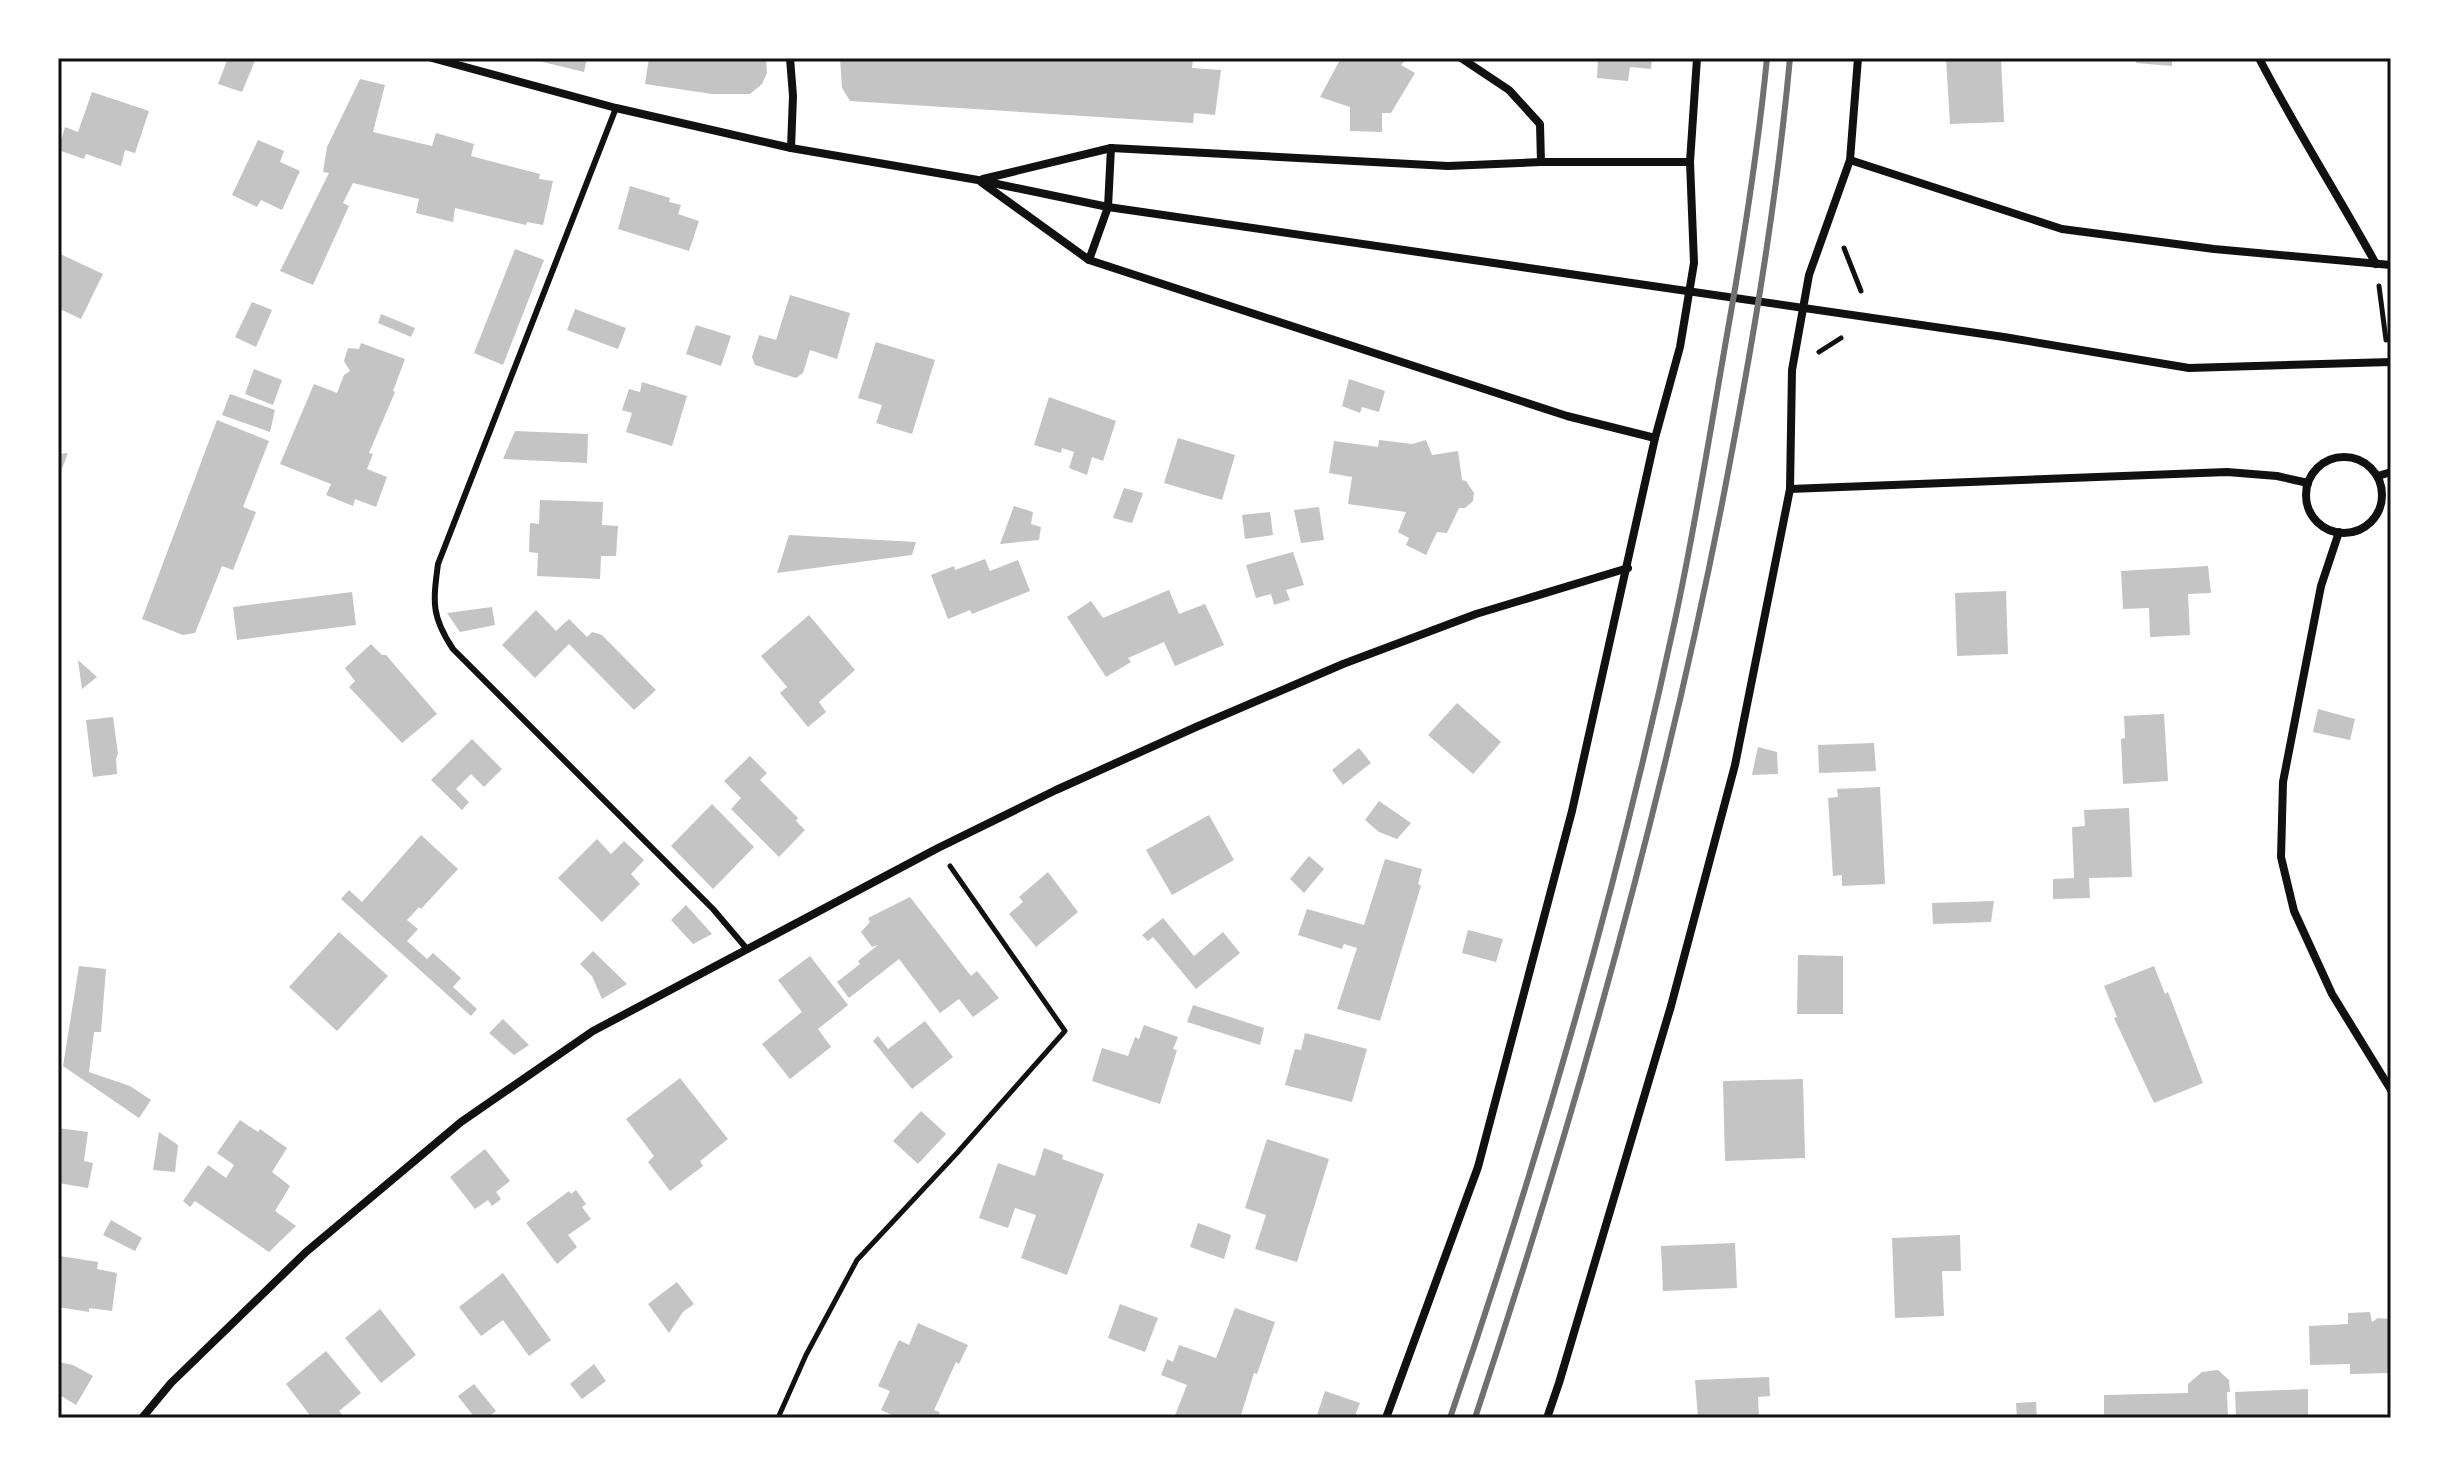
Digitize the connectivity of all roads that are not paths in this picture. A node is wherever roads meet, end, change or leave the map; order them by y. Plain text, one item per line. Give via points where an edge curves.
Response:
1 (432, 58) edge
2 (790, 58) edge
3 (1461, 58) edge
4 (1697, 58) edge
5 (1858, 58) edge
6 (2259, 58) edge
7 (616, 108) junction
8 (791, 148) junction
9 (1111, 148) junction
10 (1850, 160) junction
11 (1541, 162) junction
12 (1690, 162) junction
13 (978, 180) junction
14 (1108, 207) junction
15 (1089, 260) junction
16 (2376, 264) junction
17 (2391, 265) edge
18 (2390, 362) edge
19 (1655, 438) junction
20 (2391, 472) edge
21 (2378, 476) junction
22 (2308, 483) junction
23 (1790, 489) junction
24 (2339, 532) junction
25 (1628, 568) junction
26 (747, 949) junction
27 (2391, 1090) edge
28 (142, 1418) edge
29 (1386, 1418) edge
30 (1547, 1418) edge

1 - 7 street
2 - 8 street
3 - 11 street via 1509,90 1540,124
4 - 12 street
5 - 10 street
6 - 16 street
7 - 8 street
7 - 26 lane via 438,564 434,600 439,628 453,649
8 - 13 street
9 - 11 street via 1448,166
9 - 13 street
9 - 14 street
10 - 16 street via 2062,229
10 - 23 street via 1809,275 1792,370
11 - 12 street
12 - 19 street via 1694,263 1680,347
13 - 14 street
13 - 15 street
14 - 15 street
14 - 18 street via 2189,368
15 - 19 street via 1567,416
16 - 17 street
19 - 25 street
20 - 21 street
21 - 22 street via 2347,456 2322,463
21 - 24 street via 2382,500 2371,521
22 - 23 street via 2227,472
22 - 24 street via 2309,509 2326,528
23 - 30 street via 1735,765 1671,1006
24 - 27 street via 2321,586 2283,782 2281,857 2294,911 2332,994
25 - 26 street via 1476,614 1343,664 1056,790
25 - 29 street via 1572,811 1478,1167
26 - 28 street via 593,1031 461,1122 306,1252

